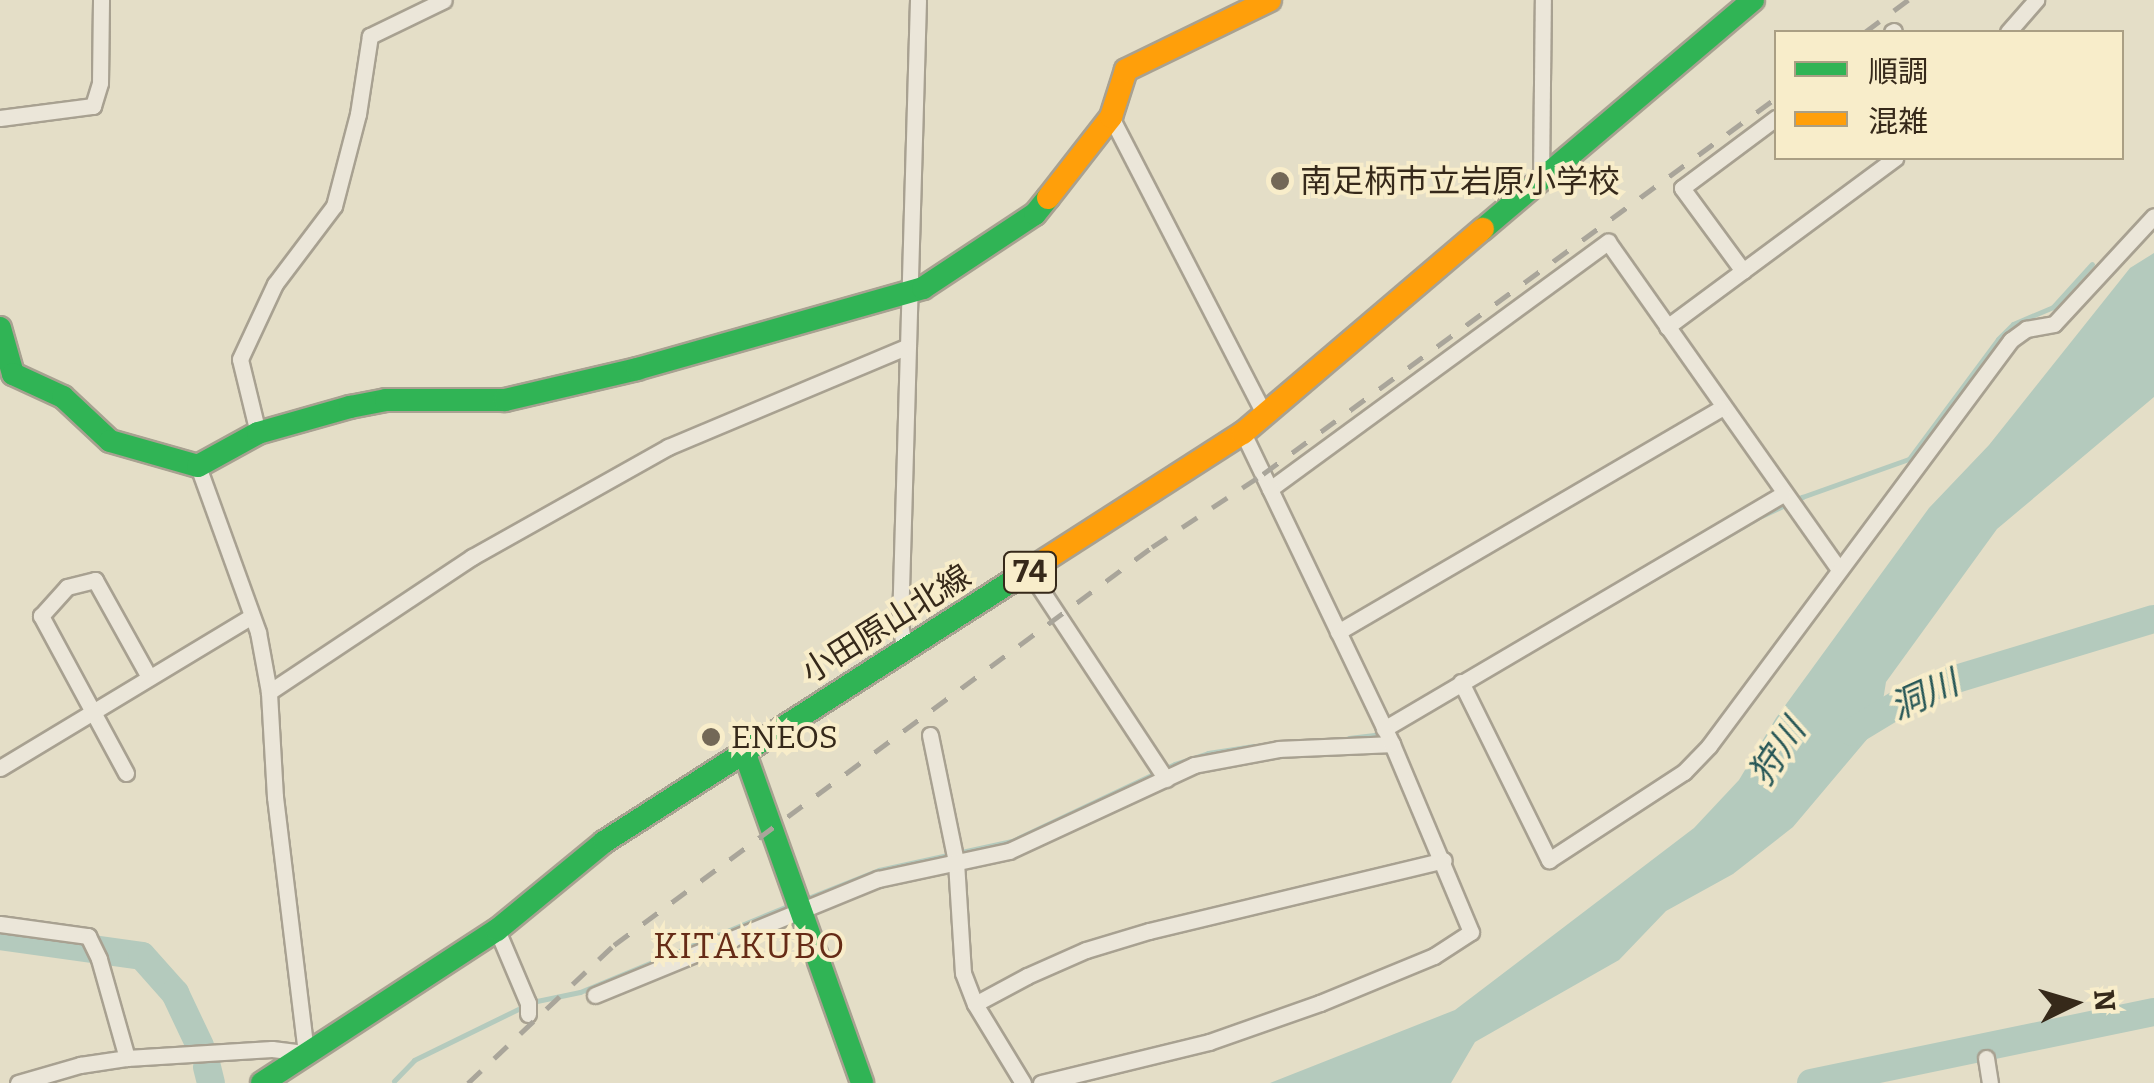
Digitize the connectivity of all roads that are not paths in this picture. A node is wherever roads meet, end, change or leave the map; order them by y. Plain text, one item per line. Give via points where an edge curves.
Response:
1 (102, 0) edge
2 (444, 0) edge
3 (918, 0) edge
4 (1270, 0) edge
5 (1543, 0) edge
6 (1754, 0) edge
7 (2036, 0) edge
8 (2010, 30) edge
9 (1110, 117) junction
10 (0, 118) edge
11 (1774, 119) edge
12 (1891, 160) edge
13 (1541, 179) junction
14 (2154, 216) edge
15 (1743, 271) junction
16 (910, 294) junction
17 (0, 328) edge
18 (1666, 328) junction
19 (908, 346) junction
20 (7, 376) edge
21 (1722, 408) junction
22 (1265, 415) junction
23 (1243, 432) junction
24 (258, 433) junction
25 (198, 466) junction
26 (1270, 488) junction
27 (1783, 494) junction
28 (1838, 568) junction
29 (1030, 572) junction
30 (252, 616) junction
31 (1338, 632) junction
32 (905, 652) junction
33 (149, 676) junction
34 (1461, 682) junction
35 (269, 692) junction
36 (94, 709) junction
37 (930, 735) dead end
38 (1388, 736) junction
39 (744, 751) junction
40 (0, 768) edge
41 (126, 773) dead end
42 (1166, 779) junction
43 (1444, 860) junction
44 (956, 862) junction
45 (804, 912) junction
46 (0, 924) edge
47 (497, 930) junction
48 (595, 995) dead end
49 (975, 1004) junction
50 (528, 1014) dead end
51 (306, 1053) junction
52 (127, 1058) junction
53 (1986, 1058) dead end
54 (18, 1083) edge
55 (262, 1083) edge
56 (862, 1083) edge
57 (1023, 1083) edge
58 (1041, 1083) edge
59 (1990, 1083) edge

1 - 10 street via 94,106
2 - 24 street via 370,36 334,206 275,284 240,359
3 - 16 street
4 - 9 main road via 1126,70
5 - 13 street
6 - 13 main road, 小田原山北線 / 74
7 - 8 street
9 - 16 main road via 1035,214
9 - 22 street
11 - 15 street via 1682,188
12 - 15 street
13 - 22 main road, 小田原山北線 / 74
14 - 28 street via 2054,324 2026,329 2011,340
15 - 18 street
16 - 19 street
16 - 24 main road via 526,397 386,400
17 - 20 main road
18 - 21 street
18 - 26 street via 1608,242
19 - 32 street via 900,625
19 - 35 street via 668,447 482,551
20 - 25 main road via 63,397 110,441
21 - 27 street
21 - 31 street
22 - 23 main road, 小田原山北線 / 74
23 - 26 street
23 - 29 main road, 小田原山北線 / 74
24 - 25 main road
25 - 30 street
26 - 31 street
27 - 28 street
27 - 34 street
28 - 34 street via 1684,772 1549,860
29 - 32 main road, 小田原山北線 / 74
29 - 42 street
30 - 33 street
30 - 35 street
31 - 38 street
32 - 39 main road, 小田原山北線 / 74
33 - 36 street
33 - 36 street via 95,580 67,587 41,616
34 - 38 street
35 - 51 street
36 - 40 street
36 - 41 street
37 - 44 street
38 - 42 street via 1233,755
38 - 43 street
39 - 45 main road
39 - 47 main road, 小田原山北線 / 74 via 604,842
42 - 44 street via 1009,852
43 - 49 street via 1086,950
43 - 58 street via 1471,932 1434,956 1209,1042
44 - 45 street via 878,879
44 - 49 street via 963,973
45 - 48 street
45 - 56 main road
46 - 52 street via 88,936
47 - 50 street
47 - 51 main road, 小田原山北線 / 74
49 - 57 street
51 - 52 street
51 - 55 main road, 小田原山北線 / 74
52 - 54 street
53 - 59 street

